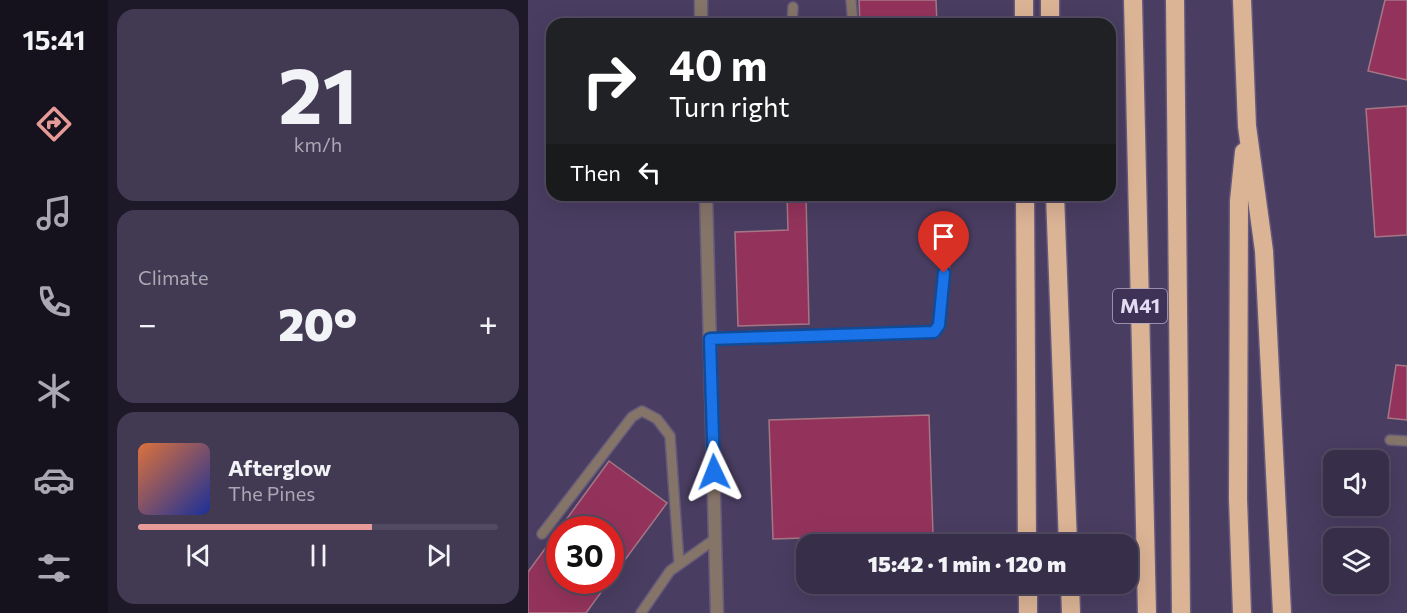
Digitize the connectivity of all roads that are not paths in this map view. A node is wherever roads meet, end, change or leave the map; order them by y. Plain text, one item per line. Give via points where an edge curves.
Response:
1 (701, 0) edge
2 (851, 0) edge
3 (1024, 0) edge
4 (1050, 0) edge
5 (1133, 0) edge
6 (1175, 0) edge
7 (1242, 0) edge
8 (793, 7) dead end
9 (701, 18) edge
10 (792, 18) edge
11 (852, 18) edge
12 (1024, 18) edge
13 (1050, 18) edge
14 (1247, 126) junction
15 (706, 201) edge
16 (1025, 201) edge
17 (1055, 201) edge
18 (948, 235) dead end
19 (710, 339) junction
20 (1390, 441) dead end
21 (1407, 441) edge
22 (542, 534) dead end
23 (1027, 534) edge
24 (1068, 534) edge
25 (715, 538) junction
26 (679, 563) junction
27 (1028, 594) edge
28 (1070, 594) edge
29 (641, 613) edge
30 (717, 613) edge
31 (1028, 613) edge
32 (1071, 613) edge
33 (1147, 613) edge
34 (1181, 613) edge
35 (1242, 613) edge
36 (1282, 613) edge

1 - 9 street
2 - 11 lane
3 - 12 highway
4 - 13 highway
5 - 33 highway, M41
6 - 34 highway, M41
7 - 14 highway
8 - 10 lane
14 - 35 highway via 1239,201 1238,499
14 - 36 highway via 1264,251
15 - 19 street
16 - 23 highway
17 - 24 highway
18 - 19 lane via 939,325 934,332
19 - 25 street
20 - 21 lane
22 - 26 lane via 632,417 642,411 657,419 670,436
25 - 26 lane
25 - 30 street
26 - 29 lane
27 - 31 highway
28 - 32 highway

